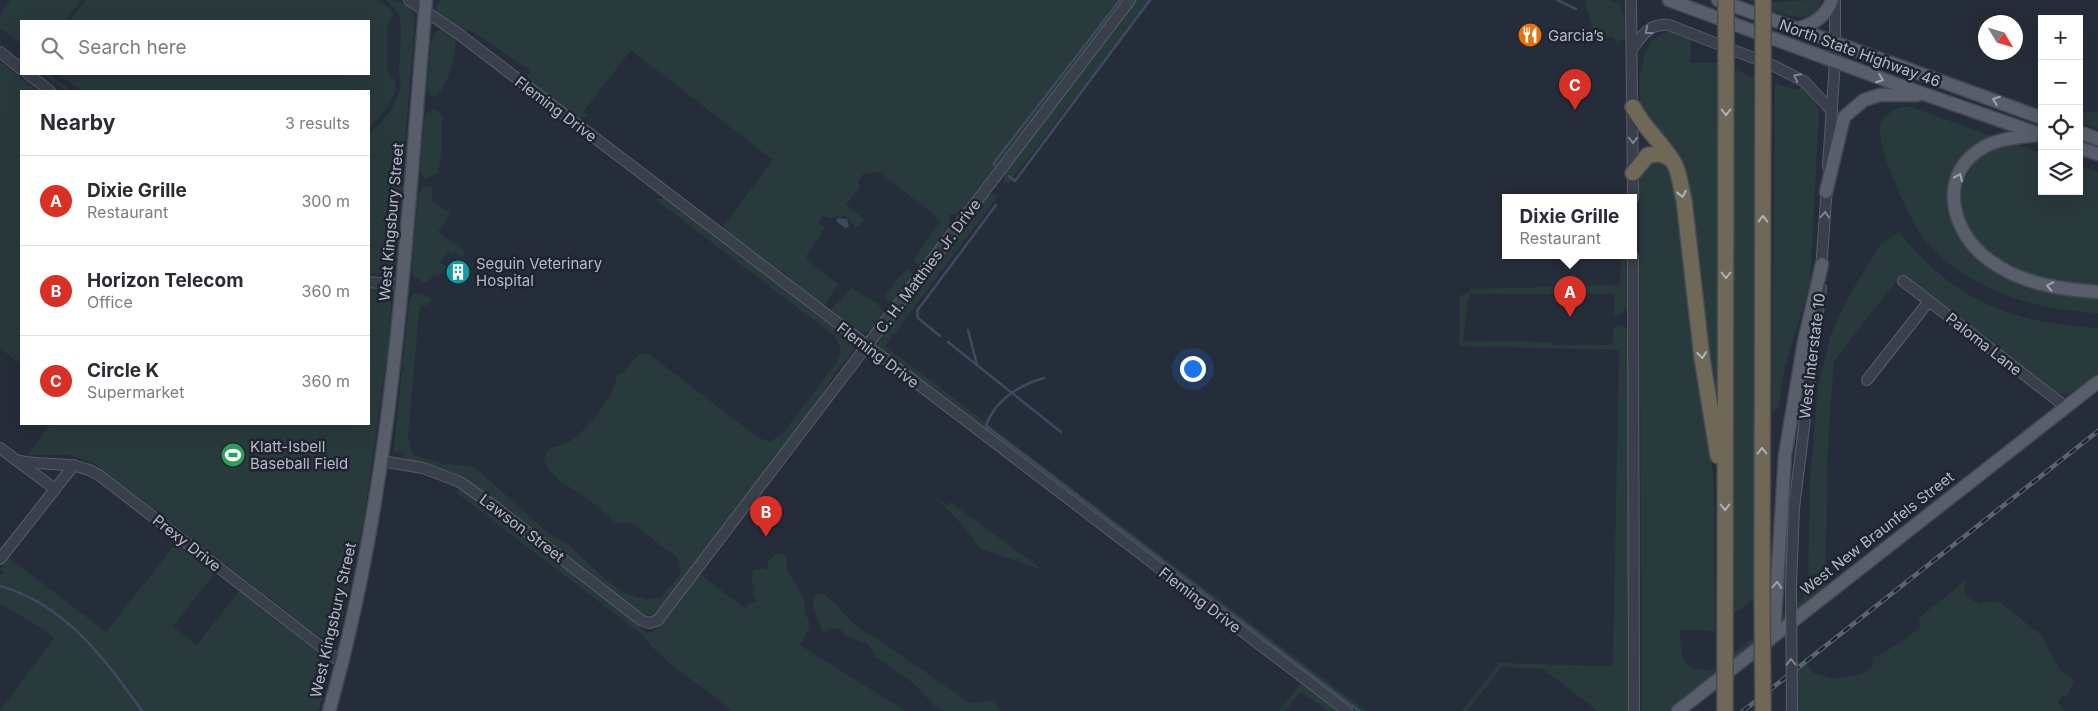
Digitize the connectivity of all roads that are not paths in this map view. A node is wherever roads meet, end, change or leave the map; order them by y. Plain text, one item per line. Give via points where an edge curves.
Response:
1 (408, 0) edge
2 (1130, 0) edge
3 (1631, 0) edge
4 (1669, 0) edge
5 (1718, 0) edge
6 (1726, 0) edge
7 (1763, 0) edge
8 (1834, 0) edge
9 (425, 6) edge
10 (1797, 29) junction
11 (1835, 43) junction
12 (1632, 50) junction
13 (0, 52) edge
14 (1835, 61) junction
15 (20, 68) edge
16 (29, 75) edge
17 (49, 90) edge
18 (1927, 95) junction
19 (1633, 108) junction
20 (1832, 111) junction
21 (2038, 116) edge
22 (2038, 134) edge
23 (2083, 134) edge
24 (2038, 136) edge
25 (2098, 140) edge
26 (2083, 149) edge
27 (2098, 154) edge
28 (1671, 159) junction
29 (1633, 173) junction
30 (1826, 192) junction
31 (1633, 194) edge
32 (1633, 259) edge
33 (1822, 264) junction
34 (1903, 281) dead end
35 (370, 282) edge
36 (401, 285) junction
37 (2098, 292) edge
38 (1929, 301) junction
39 (866, 347) junction
40 (1867, 380) dead end
41 (2098, 382) edge
42 (2066, 407) junction
43 (0, 448) edge
44 (16, 460) junction
45 (382, 461) junction
46 (74, 464) junction
47 (1725, 486) junction
48 (55, 489) junction
49 (0, 559) edge
50 (649, 624) joint
51 (1774, 633) junction
52 (342, 663) junction
53 (328, 711) edge
54 (1347, 711) edge
55 (1634, 711) edge
56 (1678, 711) edge
57 (1725, 711) edge
58 (1763, 711) edge
59 (1792, 711) edge

1 - 9 street, Fleming Drive
2 - 39 street, C. H. Matthies Jr. Drive
3 - 12 street
4 - 14 main road, North State Highway 46
5 - 10 main road, North State Highway 46
6 -> 47 highway, bridge
58 -> 7 highway, bridge
8 - 10 main road via 1814,22
8 - 11 street, West Interstate 10
9 - 36 main road, West Kingsbury Street
9 - 39 street, Fleming Drive
10 - 11 main road, North State Highway 46
11 - 14 street, West Interstate 10
21 -> 11 main road, North State Highway 46
12 - 19 street
20 -> 12 street via 1806,82 1669,25 1660,24 1643,33
13 - 15 street
14 -> 18 main road, North State Highway 46
14 - 20 street, West Interstate 10
16 - 17 street
18 - 22 main road, North State Highway 46
18 - 30 main road via 1880,95 1852,108 1844,117
19 - 28 highway
19 -> 29 street
20 - 30 street, West Interstate 10
23 - 25 main road
37 -> 24 main road via 2044,285 2004,270 1970,242 1955,214 1955,186 1972,156 1997,142
26 - 27 main road
28 - 29 highway via 1661,154 1648,155
28 -> 47 highway via 1684,200 1710,417
29 - 31 street
33 -> 30 street, West Interstate 10
32 - 55 street
51 -> 33 main road via 1785,455 1804,342
59 -> 33 street, West Interstate 10, bridge via 1794,508 1820,306
34 - 38 street, Paloma Lane
35 - 36 street
36 - 45 main road, West Kingsbury Street
38 - 40 street
38 - 42 street, Paloma Lane
39 - 50 street, C. H. Matthies Jr. Drive via 661,616
39 - 54 street, Fleming Drive
41 - 42 main road, West New Braunfels Street
42 - 51 main road, West New Braunfels Street
43 - 44 street, Prexy Drive
44 - 46 street, Prexy Drive via 30,464
44 - 48 street, Prexy Drive
45 - 50 street, Lawson Street via 423,468 460,482
45 - 52 main road, West Kingsbury Street
46 - 48 street
46 - 52 street, Prexy Drive via 87,468 113,485
47 -> 57 highway, bridge
48 - 49 street
51 - 56 main road, West New Braunfels Street
52 - 53 main road, West Kingsbury Street

